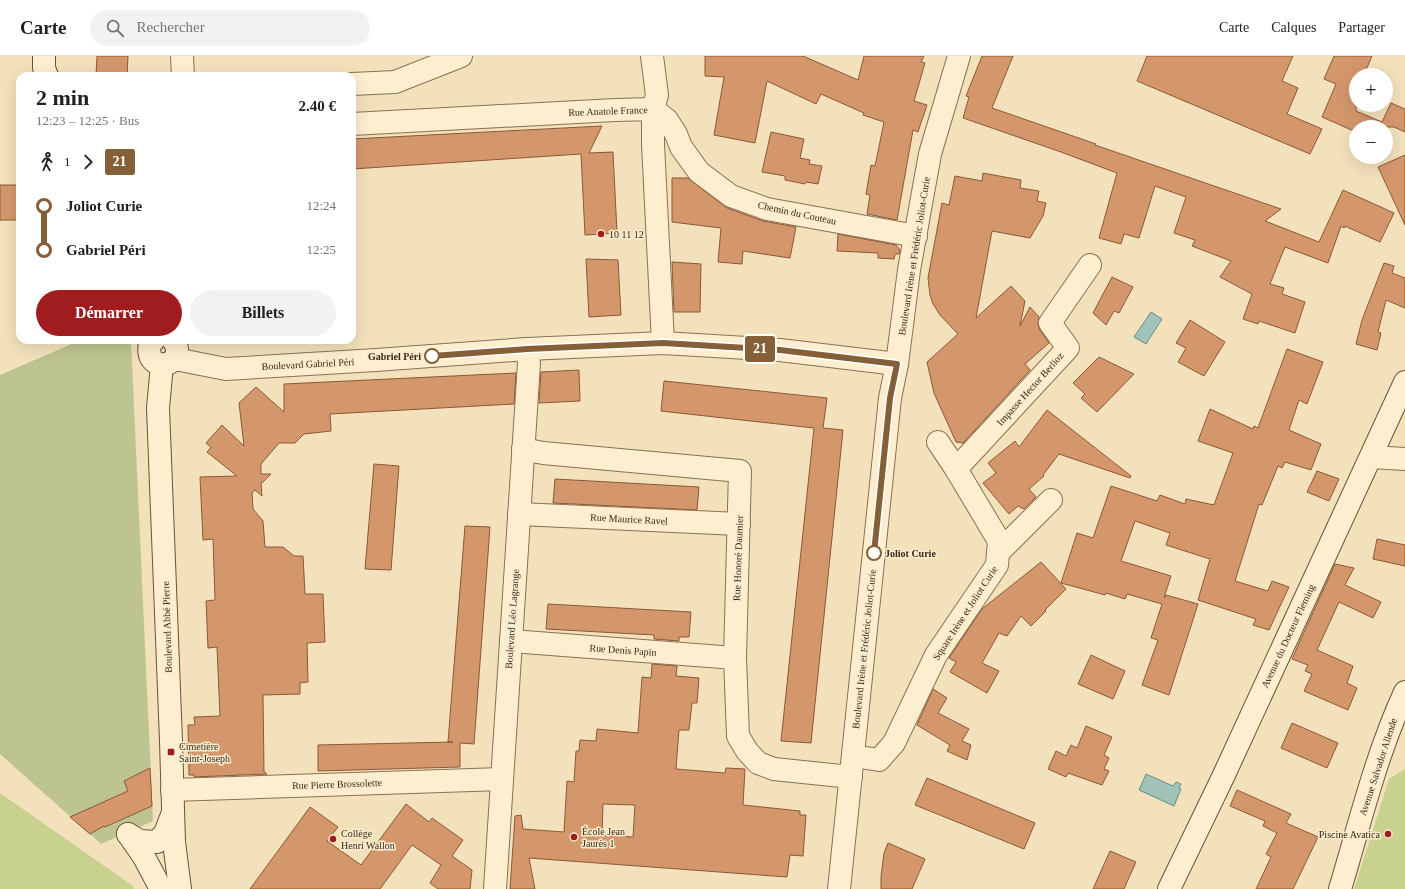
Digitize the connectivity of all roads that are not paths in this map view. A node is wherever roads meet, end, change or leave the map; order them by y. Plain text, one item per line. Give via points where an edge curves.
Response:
1 (44, 56) edge
2 (182, 56) edge
3 (461, 56) edge
4 (652, 56) edge
5 (959, 56) edge
6 (46, 72) edge
7 (183, 72) edge
8 (356, 84) edge
9 (653, 109) junction
10 (356, 124) edge
11 (916, 236) junction
12 (1090, 265) dead end
13 (663, 343) junction
14 (150, 344) edge
15 (527, 349) junction
16 (170, 355) edge
17 (897, 364) junction
18 (1405, 382) edge
19 (938, 442) dead end
20 (523, 449) junction
21 (1371, 456) junction
22 (1405, 459) edge
23 (956, 470) junction
24 (1051, 500) dead end
25 (519, 514) junction
26 (739, 524) junction
27 (998, 553) junction
28 (511, 641) junction
29 (735, 658) junction
30 (1405, 692) edge
31 (853, 756) junction
32 (851, 777) junction
33 (502, 779) junction
34 (172, 790) junction
35 (173, 813) junction
36 (161, 889) edge
37 (180, 889) edge
38 (495, 889) edge
39 (839, 889) edge
40 (1168, 889) edge
41 (1340, 889) edge

1 - 6 street
2 - 7 street
3 - 8 street via 395,82
4 - 9 street via 657,95
5 - 11 street, Boulevard Irène et Frédéric Joliot-Curie via 930,154
9 - 10 street, Rue Anatole France
9 - 11 street, Chemin du Couteau via 667,120 681,147 699,172 732,196 767,209
9 - 13 street, Rue Anatole France
11 - 17 street, Boulevard Irène et Frédéric Joliot-Curie
12 - 23 street, Impasse Hector Berlioz via 1050,323 1068,348
13 - 15 street, Boulevard Gabriel Péri
13 - 17 street, Boulevard Gabriel Péri via 780,350
14 - 16 street via 148,352 153,362
15 - 16 street, Boulevard Gabriel Péri via 226,368
15 - 20 street, Boulevard Léo Lagrange via 529,363
16 - 34 street, Boulevard Abbé Pierre via 158,408
17 - 31 street, Boulevard Irène et Frédéric Joliot-Curie via 890,398
18 - 21 street, Avenue du Docteur Fleming
19 - 23 street, Square Irène et Joliot Curie
20 - 25 street, Boulevard Léo Lagrange
20 - 26 street, Rue Honoré Daumier via 740,471
21 - 22 street
21 - 40 street, Avenue du Docteur Fleming via 1223,777
23 - 27 street, Square Irène et Joliot Curie via 999,541
24 - 27 street
25 - 26 street, Rue Maurice Ravel
25 - 28 street, Boulevard Léo Lagrange
26 - 29 street, Rue Honoré Daumier
27 - 31 street, Square Irène et Joliot Curie via 997,564 936,655 894,743 879,760
28 - 29 street, Rue Denis Papin
28 - 33 street, Boulevard Léo Lagrange
29 - 32 street, Rue Honoré Daumier via 738,736 758,763 774,769
30 - 41 street, Avenue Salvador Allende via 1383,746
31 - 32 street, Boulevard Irène et Frédéric Joliot-Curie
32 - 39 street, Boulevard Irène et Frédéric Joliot-Curie
33 - 34 street, Rue Pierre Brossolette
33 - 38 street, Boulevard Léo Lagrange
34 - 35 street, Boulevard Abbé Pierre
35 - 36 street via 165,833 158,842 140,840 128,834
35 - 37 street, Boulevard Abbé Pierre

